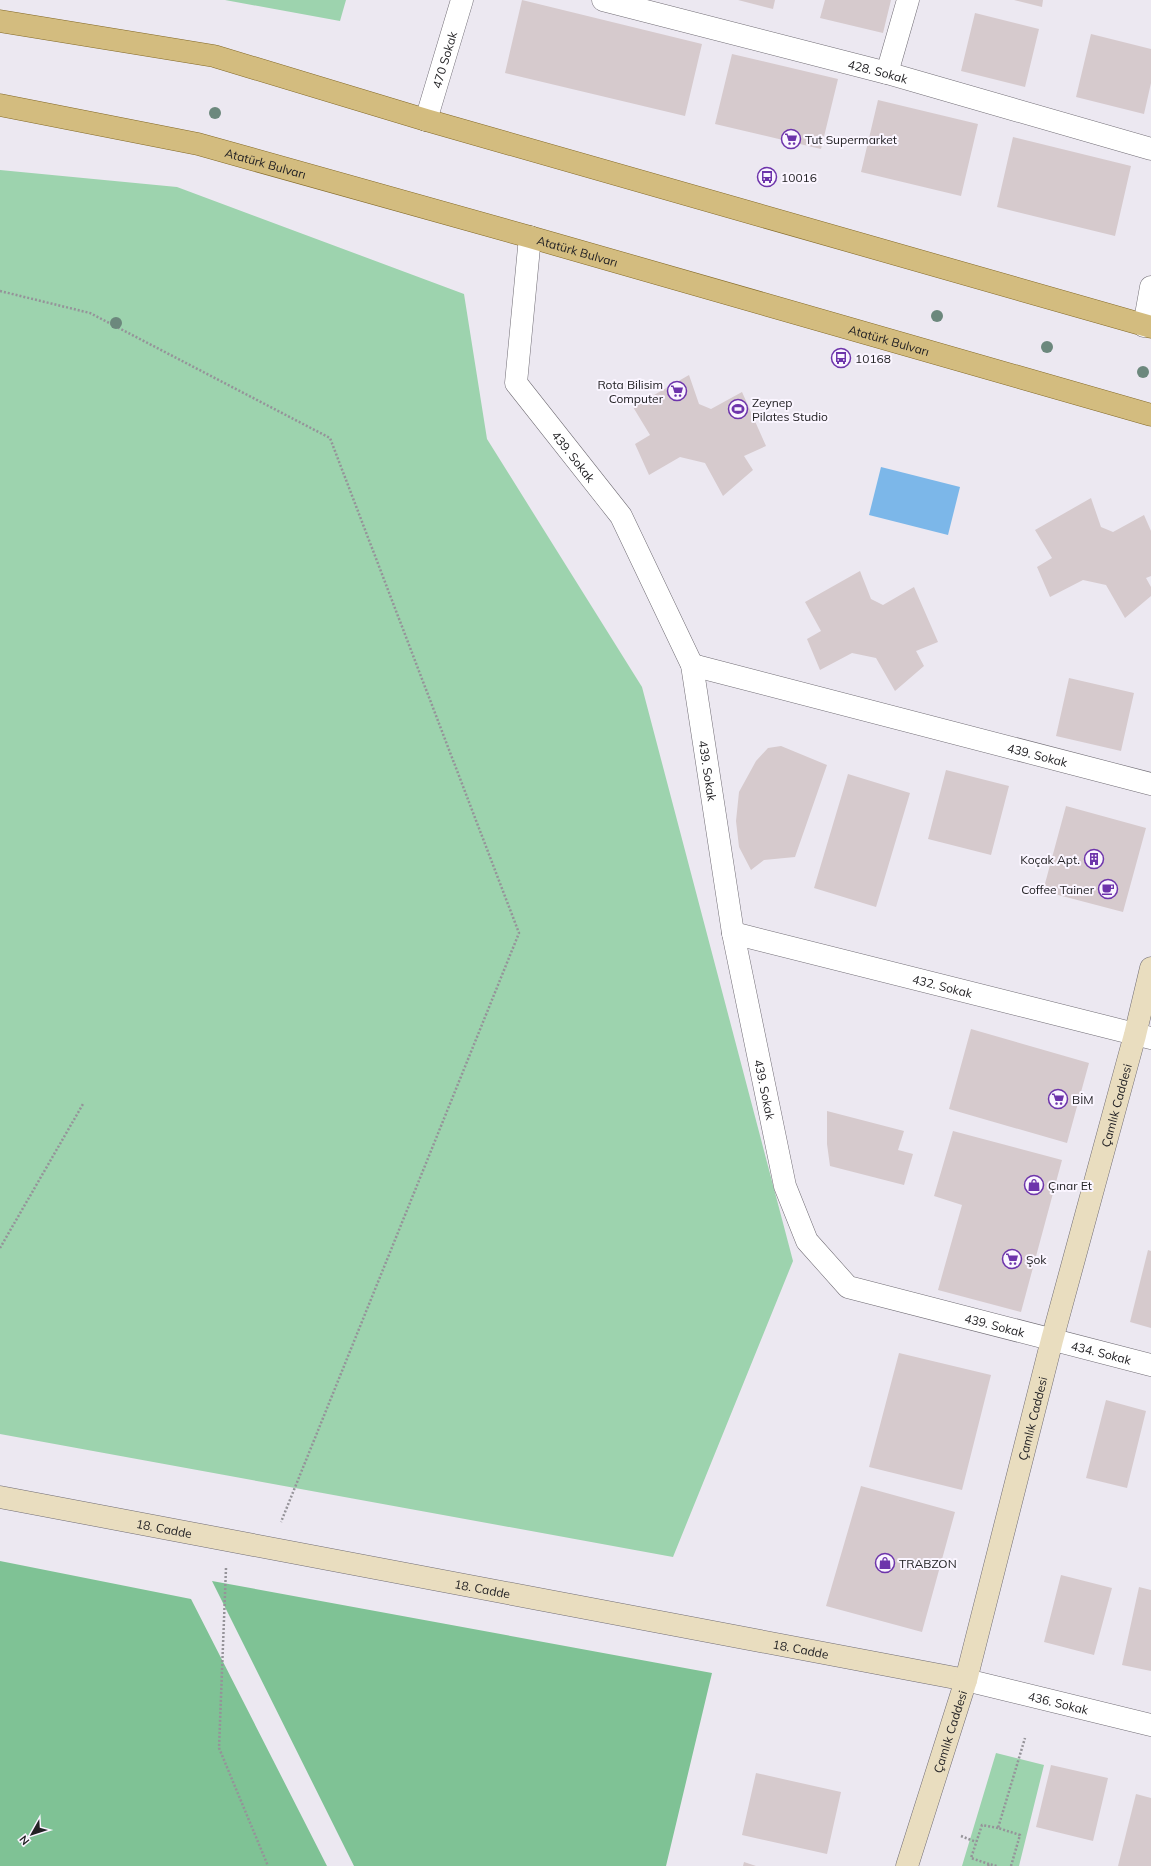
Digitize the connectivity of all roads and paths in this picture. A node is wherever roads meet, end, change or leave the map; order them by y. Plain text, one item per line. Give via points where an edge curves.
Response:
1 (462, 0) edge
2 (603, 0) edge
3 (908, 0) edge
4 (637, 4) edge
5 (0, 21) edge
6 (887, 73) junction
7 (0, 105) edge
8 (426, 120) junction
9 (1151, 149) edge
10 (530, 237) junction
11 (1151, 287) edge
12 (0, 290) edge
13 (1147, 327) edge
14 (1151, 415) edge
15 (692, 664) junction
16 (1151, 784) edge
17 (733, 933) junction
18 (1151, 968) edge
19 (1143, 1036) edge
20 (82, 1104) dead end
21 (0, 1248) edge
22 (1052, 1340) junction
23 (1151, 1365) edge
24 (0, 1497) edge
25 (228, 1540) junction
26 (270, 1548) junction
27 (966, 1680) junction
28 (1151, 1725) edge
29 (1024, 1738) dead end
30 (998, 1828) junction
31 (962, 1836) dead end
32 (976, 1842) junction
33 (989, 1865) edge
34 (268, 1866) edge
35 (907, 1866) edge
36 (996, 1866) edge
37 (1011, 1866) edge

1 - 8 street, 470 Sokak
2 - 4 street, 428. Sokak
3 - 6 street
4 - 6 street, 428. Sokak
5 - 8 main road via 214,56
6 - 9 street, 428. Sokak
7 - 10 main road, Atatürk Bulvarı via 198,144
8 - 13 main road
10 - 14 main road, Atatürk Bulvarı
10 - 15 street, 439. Sokak via 516,383 620,516
11 - 13 street
12 - 26 path via 90,313 330,438 519,933
15 - 16 street, 439. Sokak
15 - 17 street, 439. Sokak
17 - 19 street, 432. Sokak
17 - 22 street, 439. Sokak via 785,1186 807,1242 848,1287
18 - 19 street, Çamlık Caddesi
19 - 22 street, Çamlık Caddesi
20 - 21 path
22 - 23 street, 434. Sokak
22 - 27 street, Çamlık Caddesi
24 - 25 street, 18. Cadde
25 - 26 street, 18. Cadde
25 - 34 path via 219,1748
26 - 27 street, 18. Cadde
27 - 28 street, 436. Sokak
27 - 35 street, Çamlık Caddesi
29 - 30 path
30 - 32 path via 982,1825
30 - 37 path via 1020,1835
31 - 32 path
32 - 33 path via 971,1858
33 - 36 path

